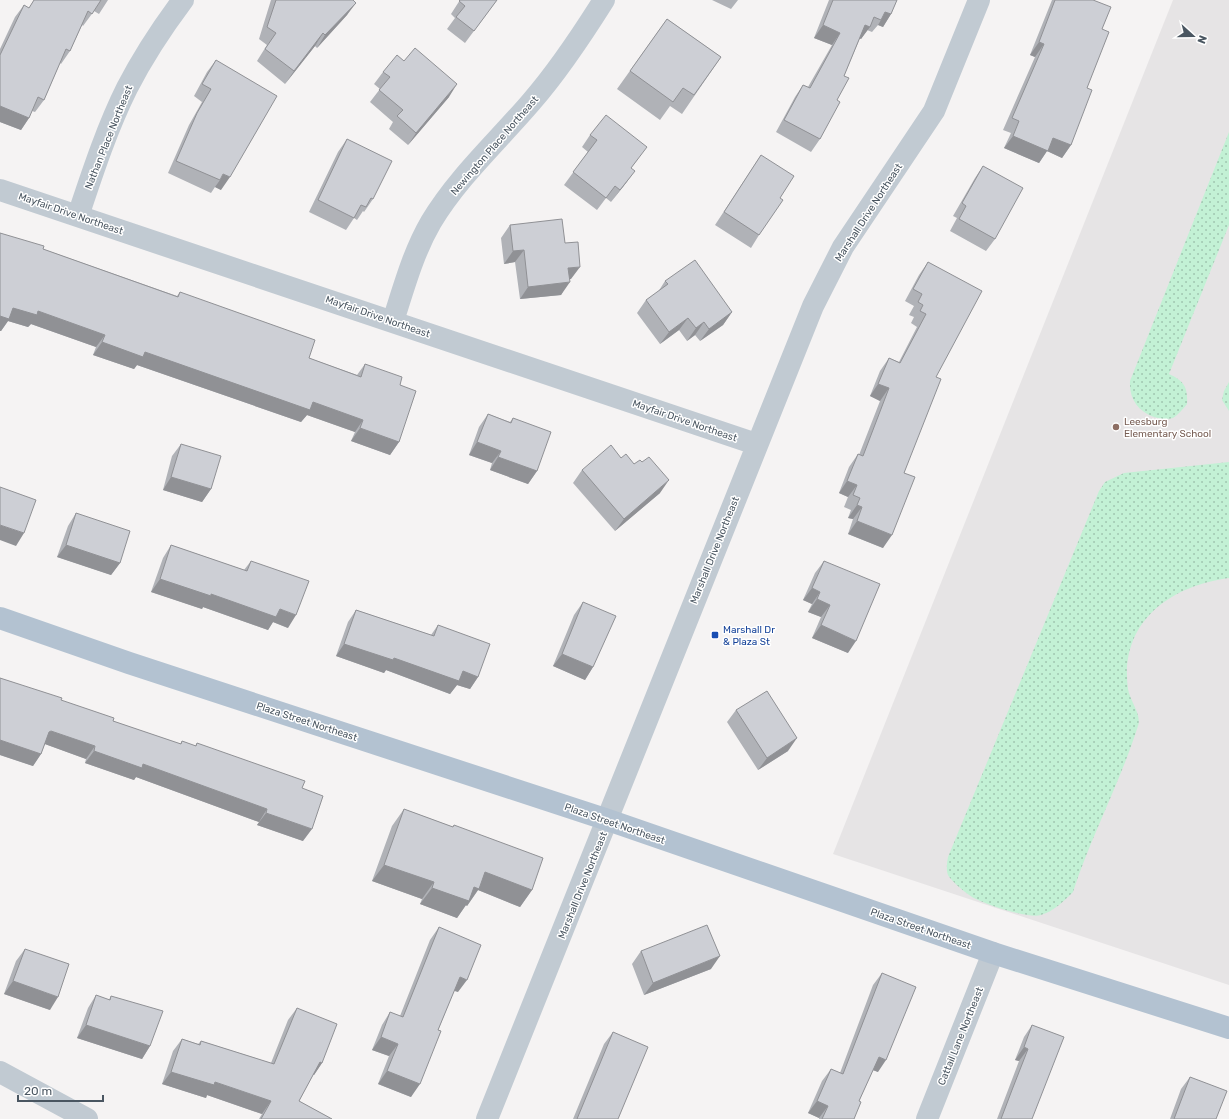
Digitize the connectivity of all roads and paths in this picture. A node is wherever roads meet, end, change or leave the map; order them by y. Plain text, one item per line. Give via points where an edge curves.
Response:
1 (183, 0) edge
2 (604, 0) edge
3 (979, 0) edge
4 (0, 190) edge
5 (78, 216) junction
6 (393, 321) junction
7 (756, 444) junction
8 (0, 618) edge
9 (608, 820) junction
10 (993, 953) junction
11 (1229, 1028) edge
12 (0, 1072) edge
13 (86, 1119) edge
14 (487, 1119) edge
15 (927, 1119) edge

1 - 5 street, Nathan Place Northeast via 161,30 127,88
2 - 6 street, Newington Place Northeast via 580,38 533,100 462,178 431,222 414,258
3 - 7 street, Marshall Drive Northeast via 934,111 843,247 813,306
4 - 5 street, Mayfair Drive Northeast
5 - 6 street, Mayfair Drive Northeast
6 - 7 street, Mayfair Drive Northeast
7 - 9 street, Marshall Drive Northeast
8 - 9 main road, Plaza Street Northeast
9 - 10 main road, Plaza Street Northeast
9 - 14 street, Marshall Drive Northeast
10 - 11 main road, Plaza Street Northeast
10 - 15 street, Cattail Lane Northeast
12 - 13 street

